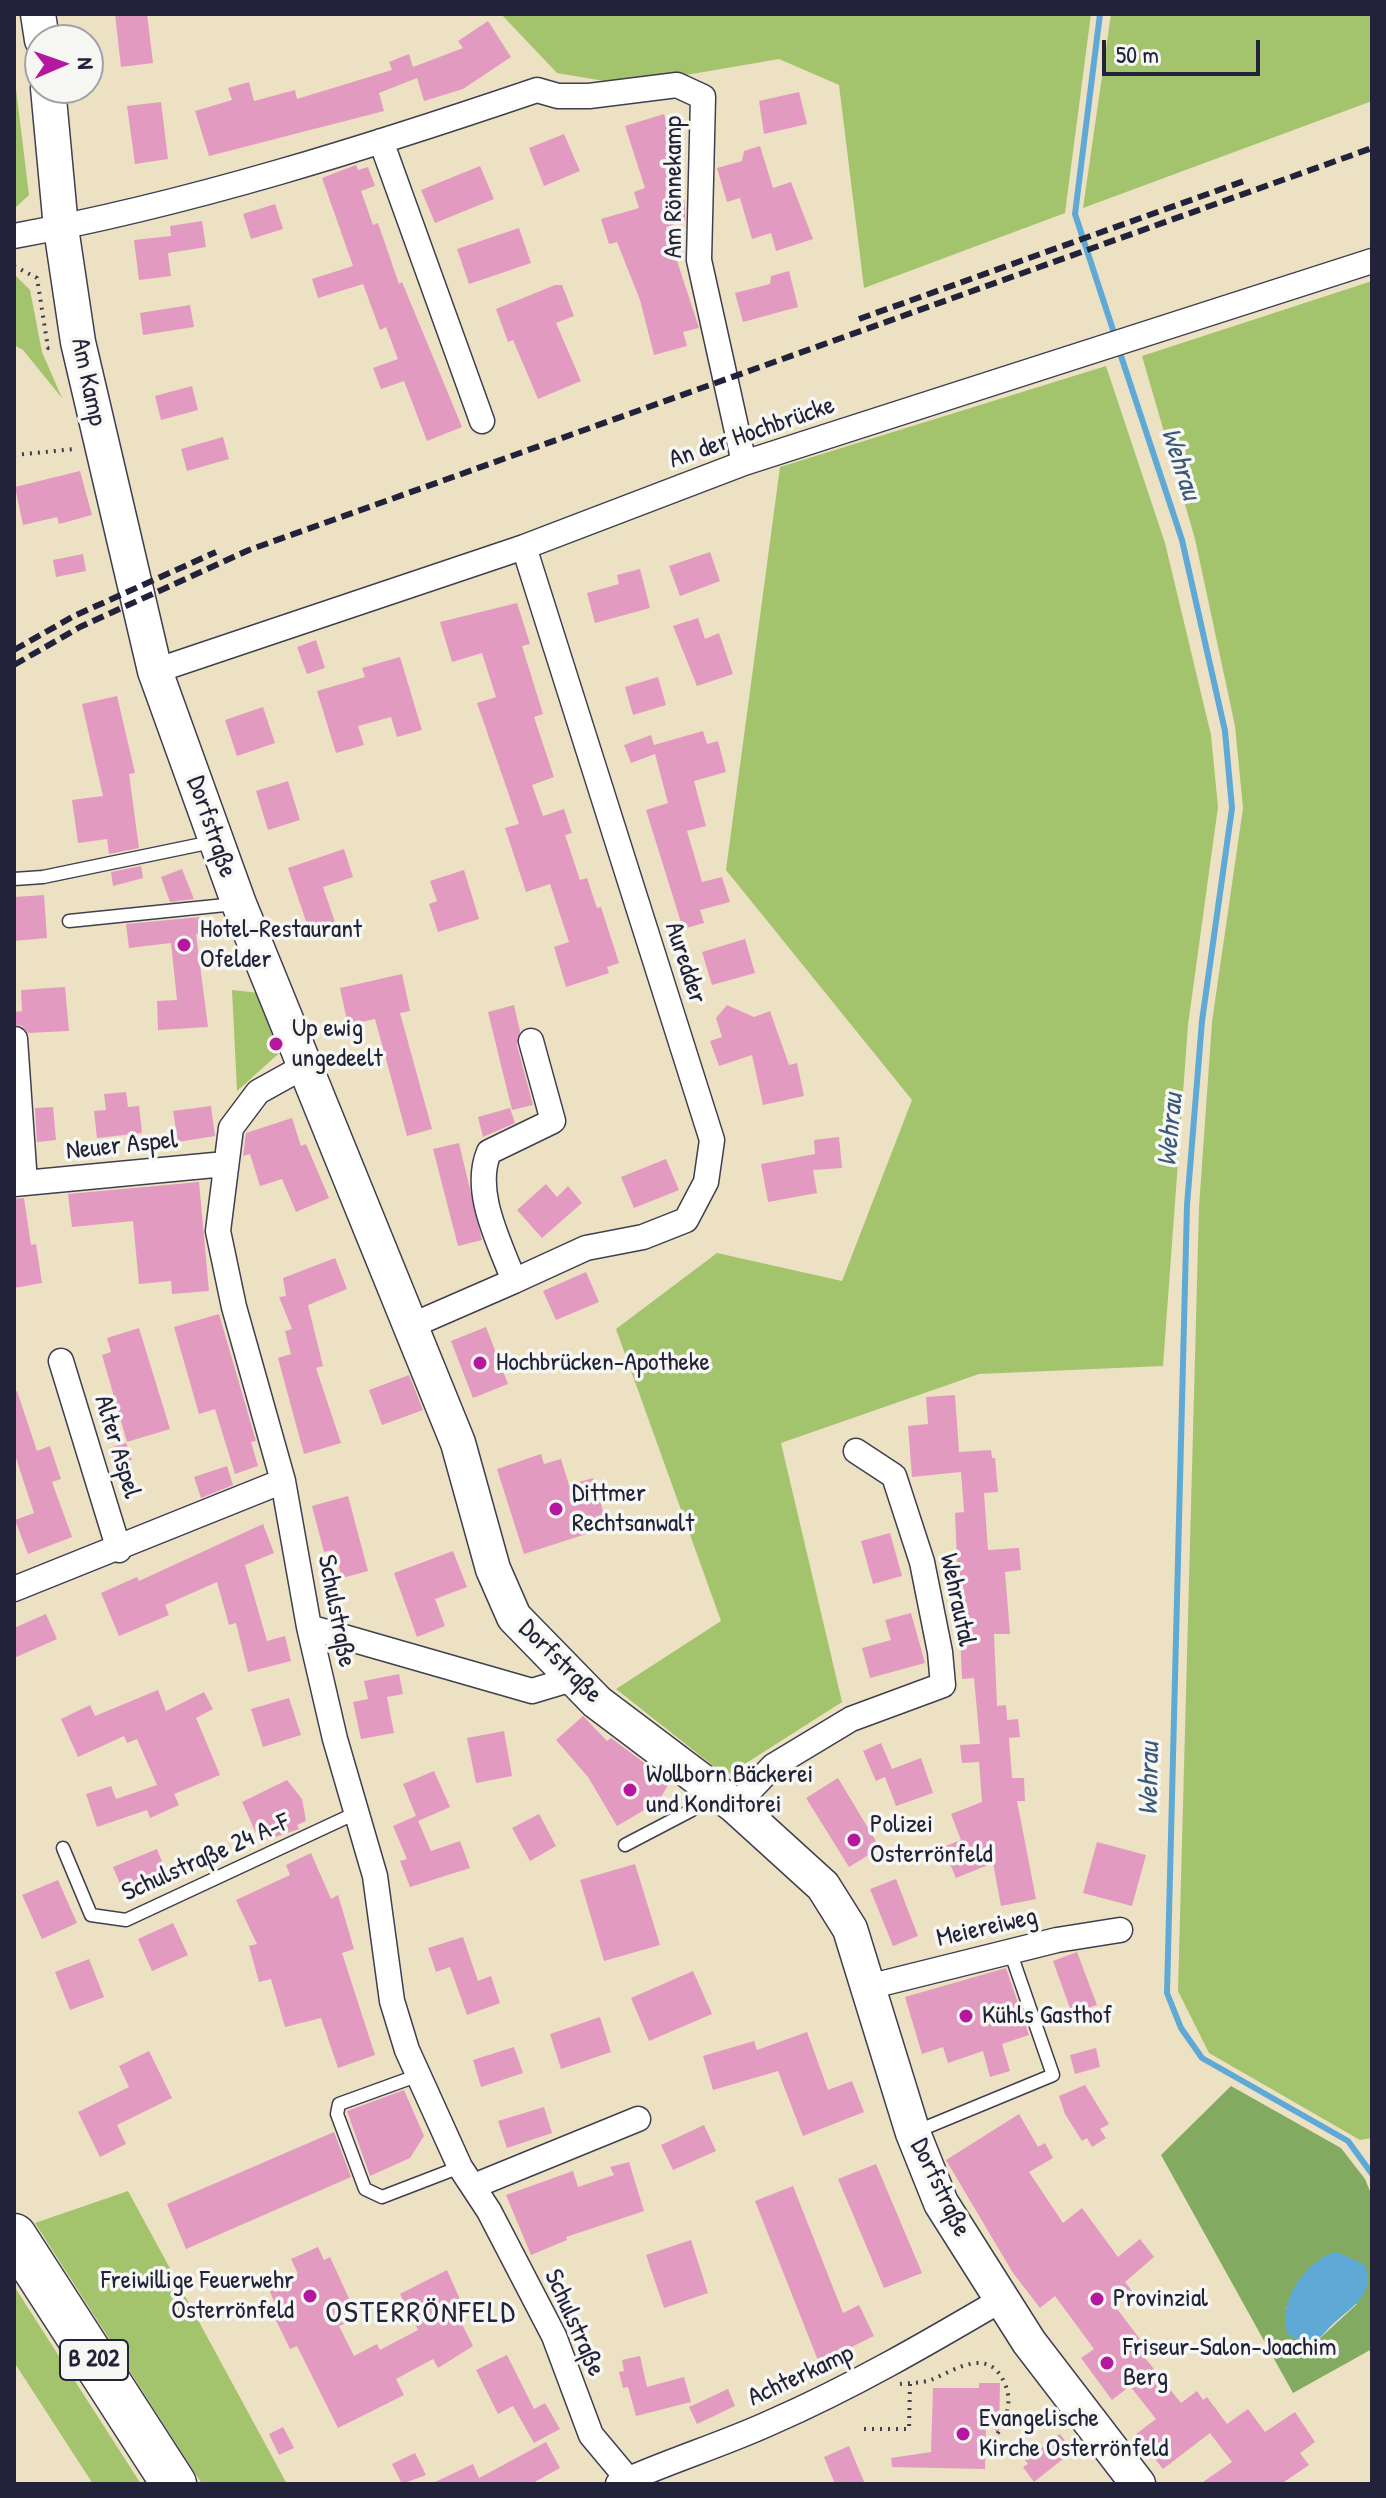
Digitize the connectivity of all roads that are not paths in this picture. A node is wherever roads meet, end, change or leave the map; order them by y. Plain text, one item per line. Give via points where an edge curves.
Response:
1 (49, 104) edge
2 (381, 141) junction
3 (61, 228) junction
4 (14, 236) edge
5 (1372, 261) edge
6 (482, 421) dead end
7 (744, 463) junction
8 (524, 547) junction
9 (155, 671) junction
10 (215, 842) junction
11 (14, 879) edge
12 (239, 904) junction
13 (69, 921) dead end
14 (15, 1039) edge
15 (531, 1041) dead end
16 (303, 1067) junction
17 (225, 1164) junction
18 (20, 1184) edge
19 (514, 1281) junction
20 (413, 1325) junction
21 (61, 1361) dead end
22 (856, 1451) dead end
23 (283, 1481) junction
24 (119, 1550) junction
25 (14, 1589) edge
26 (309, 1627) junction
27 (572, 1679) junction
28 (726, 1799) junction
29 (358, 1812) junction
30 (625, 1845) dead end
31 (63, 1848) dead end
32 (1120, 1930) dead end
33 (1010, 1951) junction
34 (868, 1987) junction
35 (419, 2075) junction
36 (638, 2119) dead end
37 (913, 2133) junction
38 (467, 2176) junction
39 (14, 2236) edge
40 (1001, 2300) junction
41 (626, 2482) edge
42 (174, 2484) edge
43 (1138, 2484) edge

1 - 3 main road, Am Kamp
2 - 3 street, Am Rönnekamp
2 - 6 street
2 - 7 street, Am Rönnekamp via 537,90 589,96 677,85 703,97 699,260
3 - 4 street, Am Rönnekamp
3 - 9 main road, Am Kamp via 78,342
5 - 7 street, An der Hochbrücke
7 - 8 street, An der Hochbrücke
8 - 9 street, An der Hochbrücke
8 - 19 street, Auredder via 712,1140 706,1182 686,1220 643,1237 586,1248
9 - 10 main road, Dorfstraße
10 - 11 lane
10 - 12 main road, Dorfstraße
12 - 13 lane
12 - 16 main road, Dorfstraße
14 - 18 street, Neuer Aspel
15 - 19 street via 553,1121 489,1152 482,1169 489,1209
16 - 17 street, Schulstraße via 258,1092 231,1128
16 - 20 main road, Dorfstraße
17 - 18 street, Neuer Aspel
17 - 23 street, Schulstraße via 218,1231
19 - 20 street, Auredder
20 - 27 main road, Dorfstraße via 458,1443 493,1569 514,1617
21 - 24 street, Alter Aspel
22 - 28 street, Wehrautal via 894,1476 922,1562 943,1685 840,1726
23 - 24 street
23 - 26 street, Schulstraße
24 - 25 street
26 - 27 street via 532,1691
26 - 29 street, Schulstraße
27 - 28 main road, Dorfstraße
28 - 30 lane via 692,1810
28 - 34 main road, Dorfstraße via 823,1886 850,1929
29 - 31 lane, Schulstraße 24 A-F via 126,1920 91,1915
29 - 35 street, Schulstraße via 375,1876 392,2001
32 - 33 street, Meiereiweg
33 - 34 street, Meiereiweg
33 - 37 lane via 1053,2075
34 - 37 main road, Dorfstraße
35 - 38 street, Schulstraße
35 - 38 lane via 339,2104 337,2114 365,2189 382,2197
36 - 38 street
37 - 40 main road, Dorfstraße via 941,2203
38 - 41 street, Schulstraße via 554,2336 591,2435
39 - 42 highway, B 202
40 - 41 street, Achterkamp via 887,2367 770,2423
40 - 43 main road, Dorfstraße

